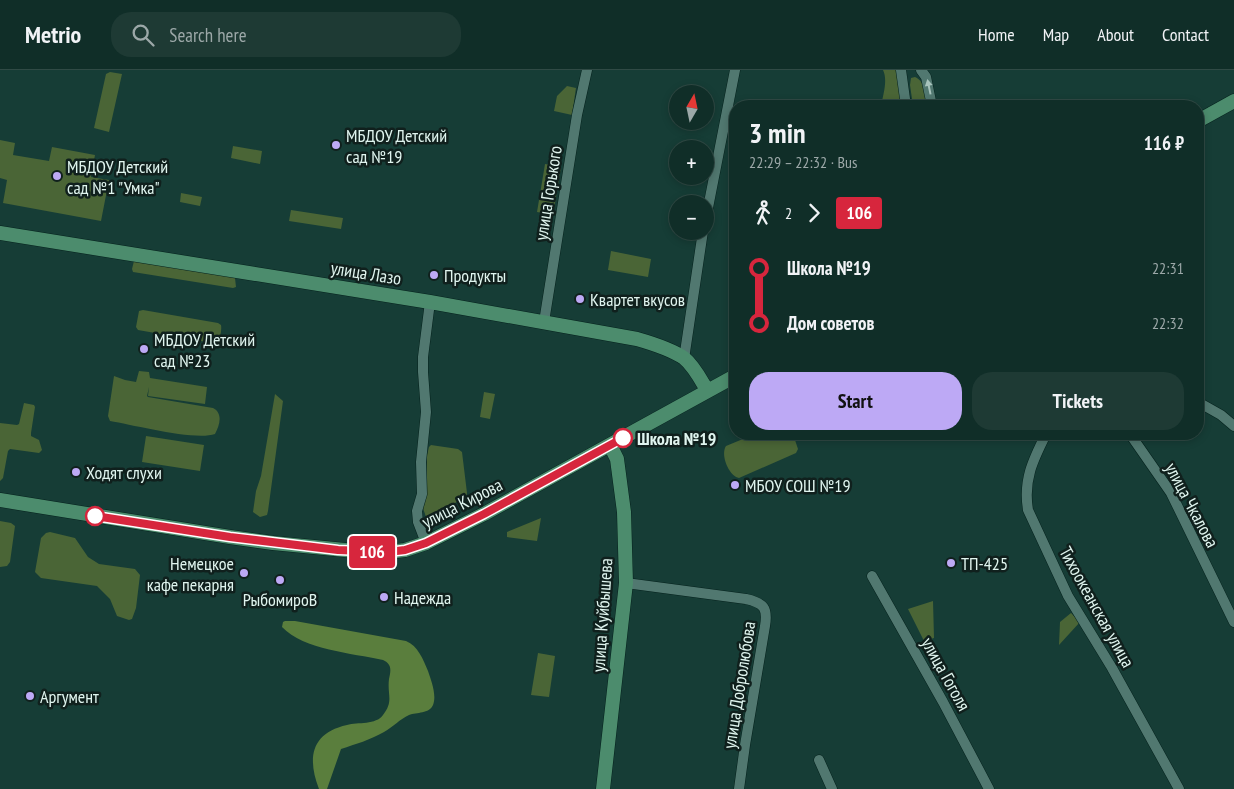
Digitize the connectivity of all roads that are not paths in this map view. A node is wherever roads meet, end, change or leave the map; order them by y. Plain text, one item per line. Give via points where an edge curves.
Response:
1 (587, 70) edge
2 (735, 70) edge
3 (901, 70) edge
4 (921, 70) edge
5 (729, 100) edge
6 (729, 100) edge
7 (905, 100) edge
8 (931, 100) edge
9 (1234, 101) edge
10 (1204, 118) edge
11 (710, 195) edge
12 (0, 233) edge
13 (703, 240) edge
14 (430, 302) junction
15 (544, 322) junction
16 (684, 359) junction
17 (729, 379) edge
18 (707, 390) junction
19 (1204, 406) edge
20 (1234, 426) edge
21 (1043, 440) edge
22 (1134, 440) edge
23 (610, 445) junction
24 (0, 500) edge
25 (426, 543) junction
26 (872, 576) dead end
27 (626, 583) junction
28 (1234, 622) edge
29 (819, 760) dead end
30 (603, 789) edge
31 (739, 789) edge
32 (832, 789) edge
33 (989, 789) edge
34 (1179, 789) edge

1 - 15 street, улица Горького
2 - 6 street
3 - 7 street
8 -> 4 street via 926,77
5 - 11 street
9 - 10 main road
12 - 14 main road, улица Лазо
13 - 16 street
14 - 15 main road, улица Лазо
14 - 25 street via 423,364 426,412 421,462 422,494 417,512
15 - 16 main road, улица Лазо via 636,339
16 - 18 main road, улица Лазо
17 - 18 main road, улица Кирова
18 - 23 main road, улица Кирова
19 - 20 street
21 - 34 street, Тихоокеанская улица via 1027,479 1025,496 1028,510 1068,596
22 - 28 street, улица Чкалова via 1171,493
23 - 25 main road, улица Кирова
23 - 27 main road, улица Куйбышева via 617,460 624,512
24 - 25 main road, улица Кирова via 230,537 338,550 388,552
26 - 33 street, улица Гоголя
27 - 30 main road, улица Куйбышева
27 - 31 street, улица Добролюбова via 746,599 761,603 765,609 766,626
29 - 32 street

